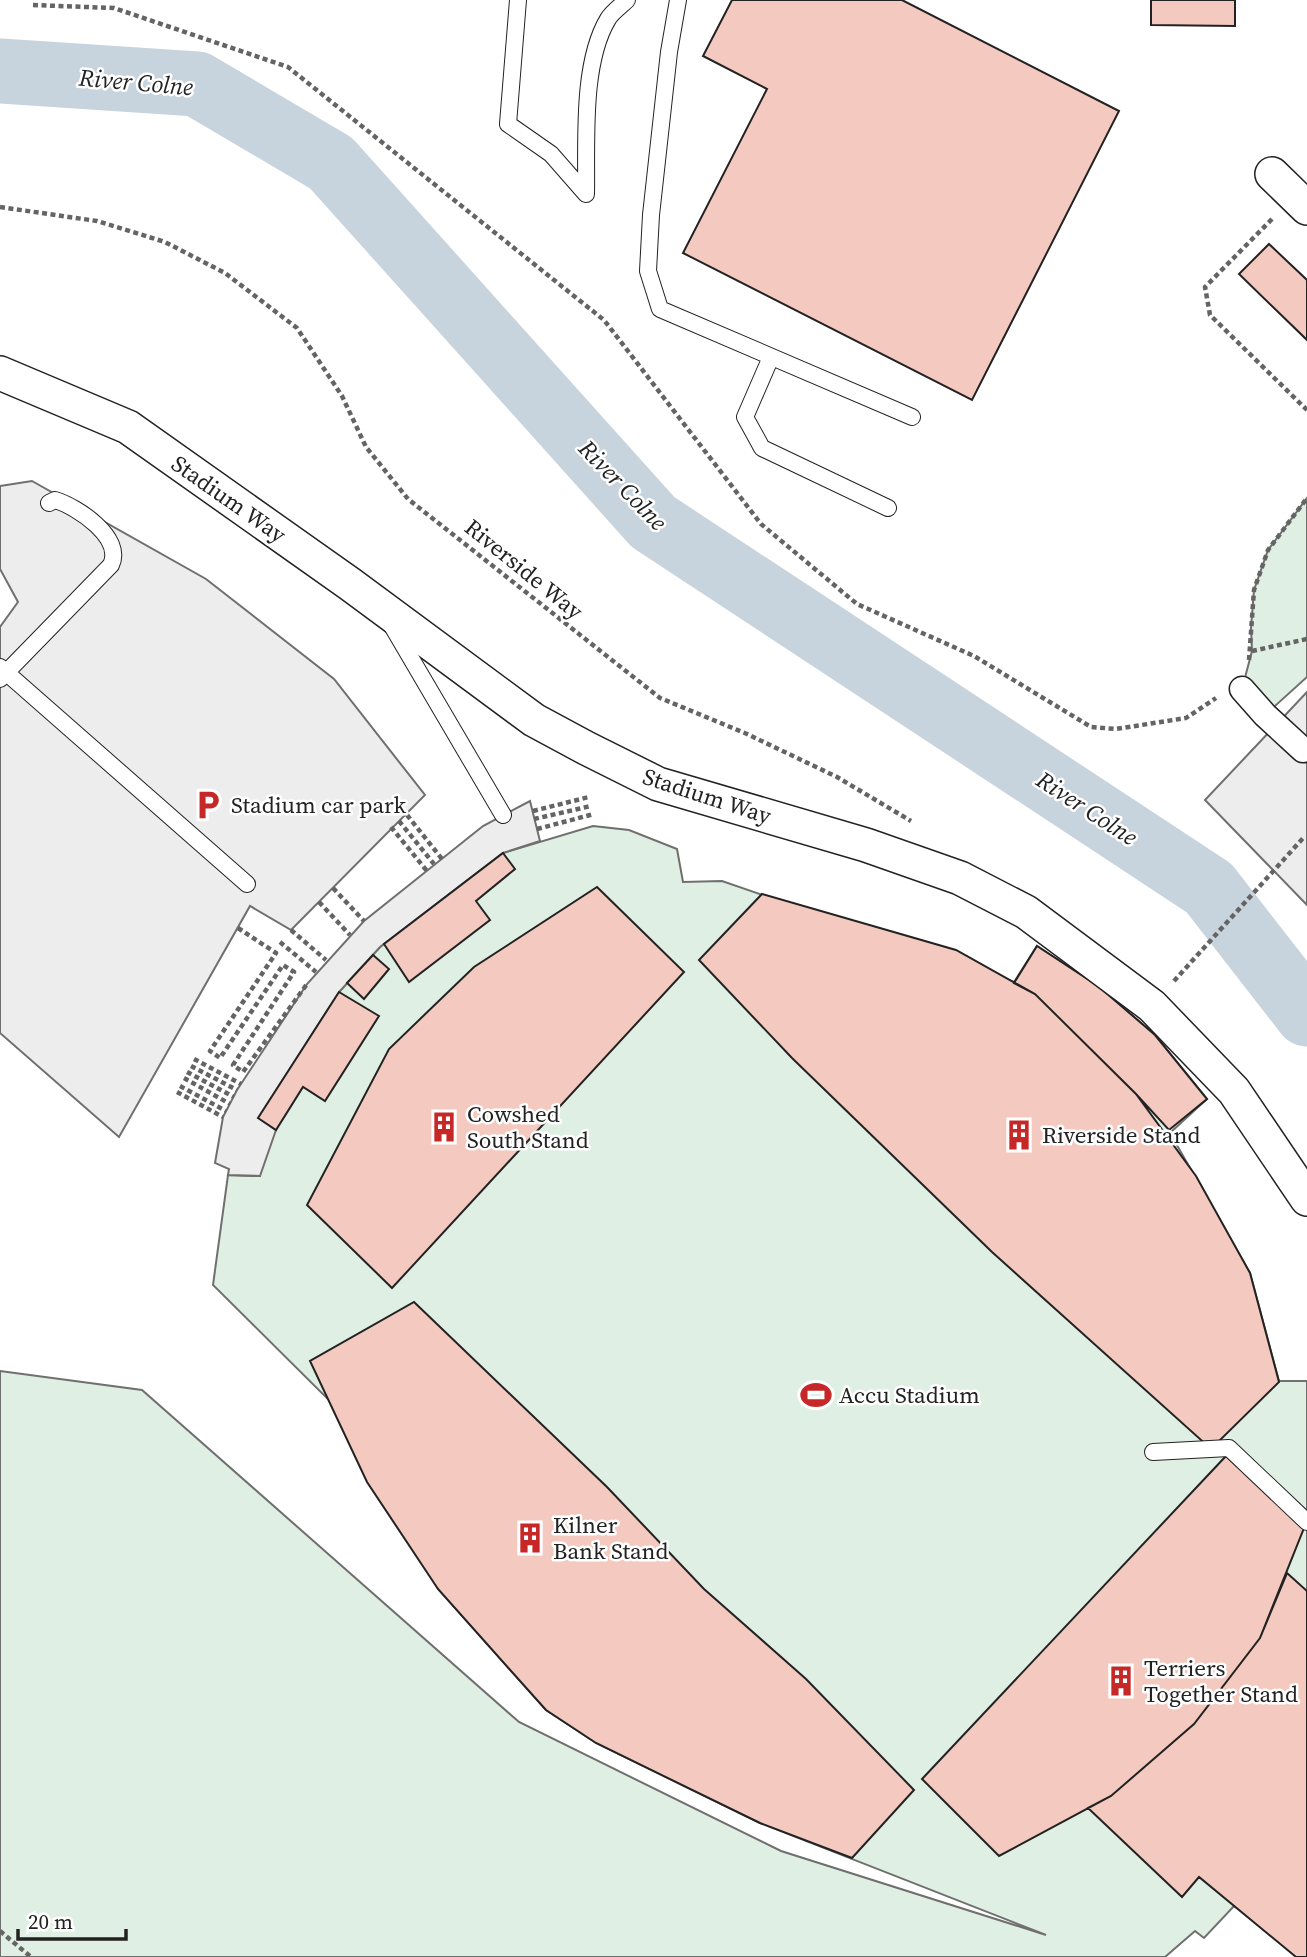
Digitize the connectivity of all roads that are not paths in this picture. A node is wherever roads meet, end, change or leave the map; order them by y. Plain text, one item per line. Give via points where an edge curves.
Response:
1 (518, 0) edge
2 (627, 0) edge
3 (678, 0) edge
4 (771, 357) junction
5 (0, 373) edge
6 (912, 417) dead end
7 (48, 503) dead end
8 (888, 508) dead end
9 (380, 606) junction
10 (2, 673) edge
11 (1242, 690) road end
12 (1303, 750) dead end
13 (503, 816) dead end
14 (247, 884) dead end
15 (1307, 1199) edge
16 (1153, 1452) dead end
17 (1307, 1522) edge

1 - 2 lane via 508,124 551,154 586,194 588,88 608,18
3 - 4 lane via 667,65 649,271 660,309
4 - 6 lane
4 - 8 lane via 745,417 762,448
5 - 9 street, Stadium Way via 128,427
7 - 10 lane via 55,500 70,505 98,528 113,546 114,558
9 - 13 lane
9 - 15 street, Stadium Way via 534,719 658,784 866,845 960,878 1026,912 1152,1006 1234,1091
10 - 14 lane
11 - 12 street
16 - 17 lane via 1229,1448

